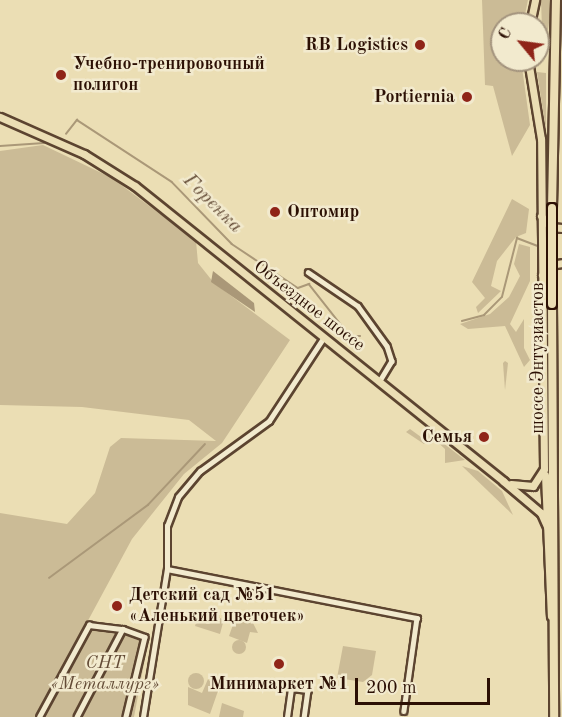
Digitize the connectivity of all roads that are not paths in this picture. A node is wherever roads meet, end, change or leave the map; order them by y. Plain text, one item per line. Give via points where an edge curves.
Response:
1 (556, 0) edge
2 (530, 72) edge
3 (0, 117) edge
4 (541, 215) junction
5 (562, 228) edge
6 (562, 263) edge
7 (308, 273) dead end
8 (541, 277) junction
9 (324, 337) junction
10 (380, 381) junction
11 (544, 469) junction
12 (503, 481) junction
13 (548, 529) junction
14 (167, 568) junction
15 (123, 629) junction
16 (553, 645) junction
17 (404, 711) dead end
18 (39, 717) edge
19 (78, 717) edge
20 (126, 717) edge
21 (143, 717) edge
22 (286, 717) edge
23 (304, 717) edge
24 (554, 717) edge

1 - 16 highway, шоссе Энтузиастов, bridge via 552,208
2 - 4 main road via 540,126
3 - 9 main road, Объездное шоссе via 111,169
4 - 5 main road via 550,227
4 - 8 main road
6 - 8 main road via 549,265
7 - 10 street via 358,306 387,346 392,361
8 - 11 main road
9 - 10 main road, Объездное шоссе
9 - 14 street via 269,421 200,471 178,497 167,526
10 - 12 main road, Объездное шоссе
11 - 12 main road via 530,488
11 - 13 main road
12 - 13 main road, Объездное шоссе via 541,513
13 - 16 main road
14 - 17 street via 417,618
14 - 21 street
15 - 18 street via 89,625
15 - 19 street
15 - 20 street via 145,637
16 - 24 highway, шоссе Энтузиастов
22 - 23 street via 291,688 308,690

